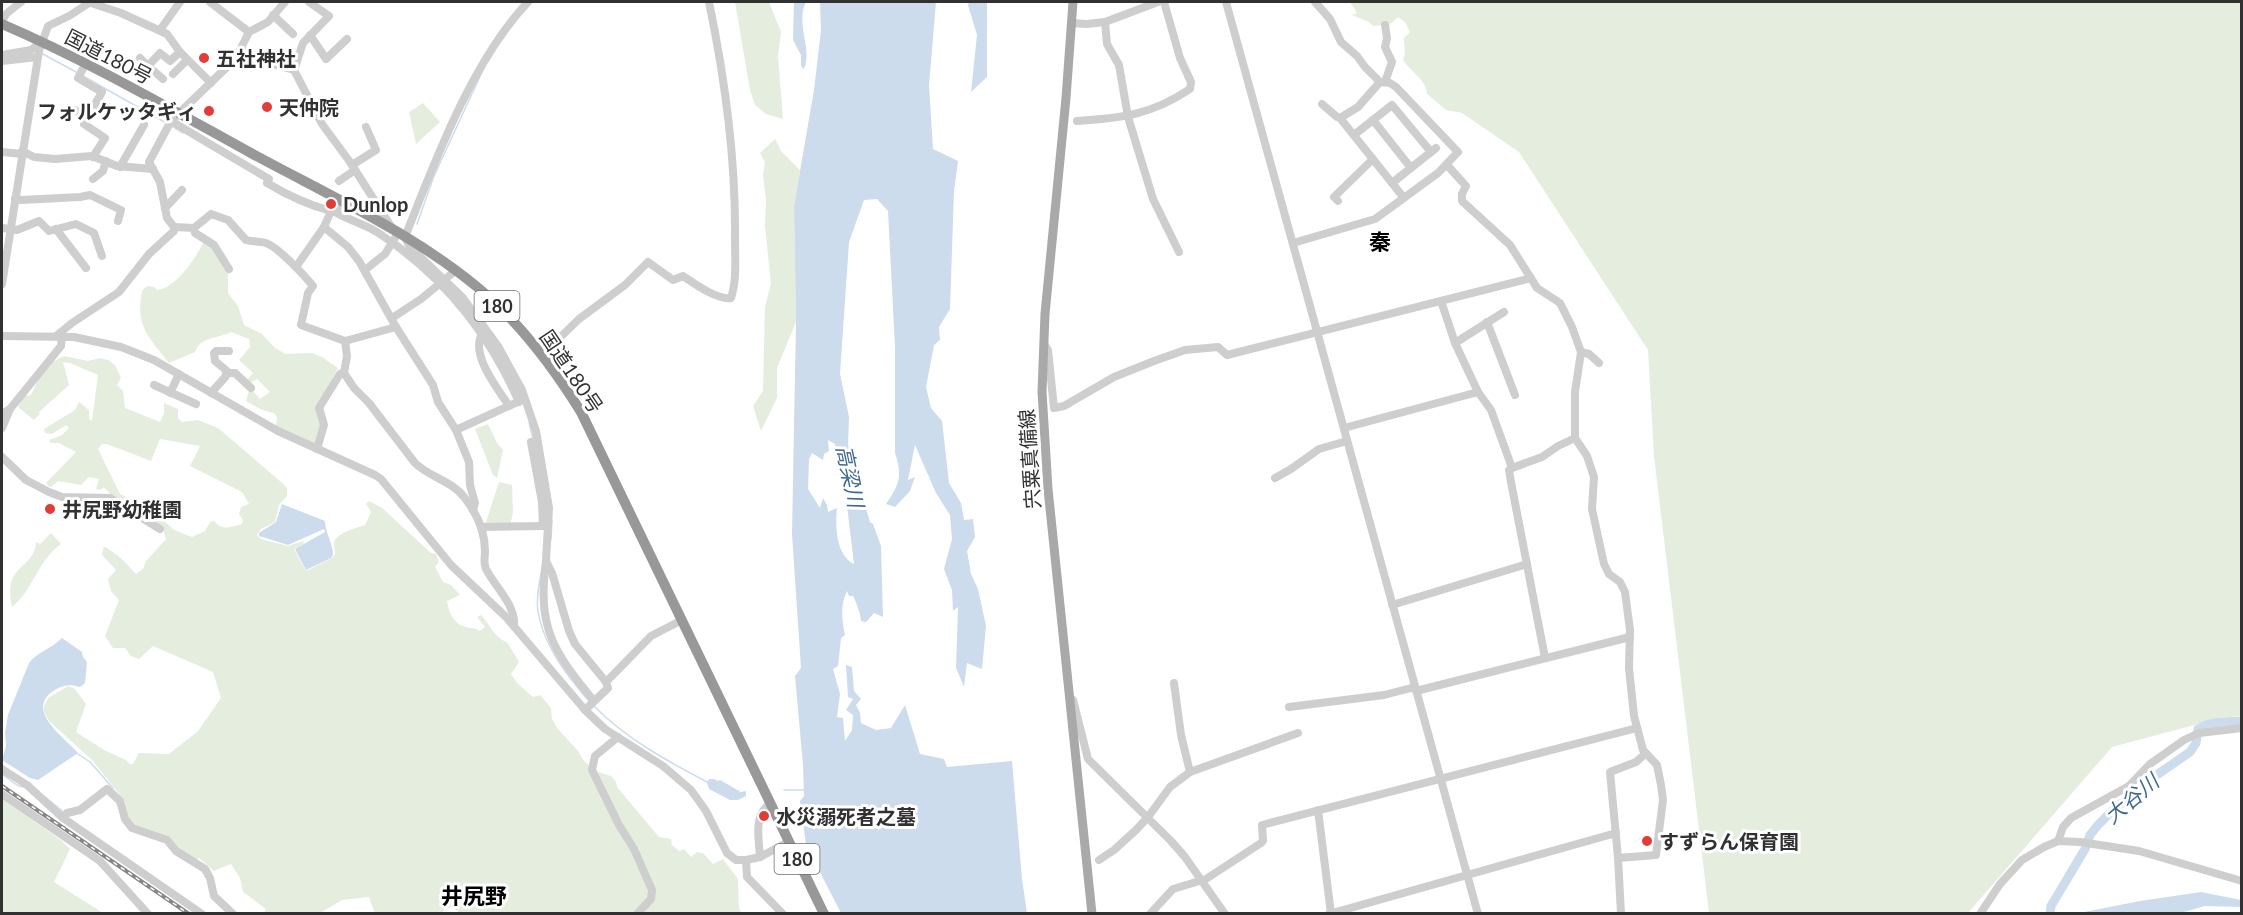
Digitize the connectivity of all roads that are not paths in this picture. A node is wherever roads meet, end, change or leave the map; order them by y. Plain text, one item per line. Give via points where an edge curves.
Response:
1 (21, 2) edge
2 (88, 2) edge
3 (180, 2) edge
4 (210, 2) edge
5 (285, 2) edge
6 (309, 2) edge
7 (528, 2) edge
8 (709, 2) edge
9 (1073, 2) edge
10 (1158, 2) edge
11 (1164, 2) edge
12 (1226, 2) edge
13 (1315, 2) edge
14 (273, 15) junction
15 (1071, 22) junction
16 (1105, 22) junction
17 (2, 23) edge
18 (1385, 26) dead end
19 (160, 30) junction
20 (249, 32) junction
21 (293, 34) dead end
22 (310, 35) junction
23 (347, 39) dead end
24 (241, 49) junction
25 (39, 51) junction
26 (180, 52) junction
27 (2, 55) edge
28 (140, 58) dead end
29 (187, 60) junction
30 (2, 61) edge
31 (148, 66) junction
32 (82, 69) junction
33 (294, 70) junction
34 (173, 74) dead end
35 (163, 79) dead end
36 (1382, 82) junction
37 (211, 83) junction
38 (97, 101) junction
39 (1322, 104) dead end
40 (110, 108) dead end
41 (75, 110) dead end
42 (1128, 117) junction
43 (88, 118) junction
44 (1340, 118) junction
45 (173, 120) junction
46 (1373, 120) junction
47 (1077, 121) dead end
48 (144, 125) dead end
49 (366, 127) dead end
50 (1354, 135) junction
51 (2, 152) edge
52 (22, 153) junction
53 (93, 157) junction
54 (1373, 159) junction
55 (106, 161) junction
56 (1447, 165) junction
57 (120, 167) junction
58 (354, 167) junction
59 (1411, 168) junction
60 (153, 169) junction
61 (93, 178) dead end
62 (339, 181) dead end
63 (1392, 183) junction
64 (182, 190) dead end
65 (15, 198) junction
66 (1404, 198) junction
67 (1338, 201) dead end
68 (165, 208) junction
69 (336, 208) junction
70 (118, 221) dead end
71 (174, 227) junction
72 (324, 227) junction
73 (194, 228) junction
74 (6, 229) edge
75 (56, 229) junction
76 (396, 237) junction
77 (1293, 243) junction
78 (1179, 252) dead end
79 (102, 256) dead end
80 (296, 267) junction
81 (86, 268) dead end
82 (229, 269) dead end
83 (365, 270) junction
84 (445, 278) junction
85 (1531, 278) junction
86 (2, 284) edge
87 (1442, 300) junction
88 (1504, 312) dead end
89 (392, 318) junction
90 (1487, 322) junction
91 (396, 327) junction
92 (1317, 332) junction
93 (482, 334) junction
94 (2, 336) edge
95 (59, 336) junction
96 (345, 341) junction
97 (1455, 343) junction
98 (1043, 344) junction
99 (229, 351) dead end
100 (1581, 352) junction
101 (543, 354) junction
102 (1599, 363) dead end
103 (226, 373) junction
104 (344, 373) junction
105 (179, 374) junction
106 (154, 385) dead end
107 (250, 388) dead end
108 (1478, 392) junction
109 (170, 393) junction
110 (211, 393) junction
111 (1515, 394) dead end
112 (522, 400) junction
113 (196, 404) dead end
114 (509, 406) junction
115 (10, 409) junction
116 (2, 414) edge
117 (2, 428) edge
118 (1344, 428) junction
119 (456, 430) junction
120 (1575, 438) junction
121 (1347, 441) junction
122 (531, 442) dead end
123 (317, 449) junction
124 (2, 457) edge
125 (1512, 468) junction
126 (1275, 478) dead end
127 (473, 510) junction
128 (546, 526) junction
129 (481, 527) junction
130 (160, 529) dead end
131 (547, 563) junction
132 (1527, 564) junction
133 (1392, 605) junction
134 (682, 620) junction
135 (514, 626) junction
136 (1630, 637) junction
137 (1545, 658) junction
138 (606, 682) junction
139 (1174, 683) dead end
140 (1068, 688) junction
141 (1416, 689) junction
142 (594, 701) junction
143 (1289, 707) dead end
144 (585, 710) junction
145 (1637, 728) junction
146 (2241, 728) edge
147 (1298, 733) dead end
148 (618, 737) junction
149 (1645, 754) junction
150 (2, 769) edge
151 (1190, 772) junction
152 (1441, 780) junction
153 (2, 794) edge
154 (770, 804) junction
155 (1318, 810) junction
156 (65, 815) junction
157 (1148, 817) junction
158 (1616, 833) junction
159 (2058, 841) junction
160 (788, 842) junction
161 (760, 857) junction
162 (1618, 858) junction
163 (1099, 860) dead end
164 (746, 861) junction
165 (1468, 876) junction
166 (1202, 880) junction
167 (2241, 881) edge
168 (1330, 913) edge
169 (148, 914) edge
170 (202, 914) edge
171 (232, 914) edge
172 (637, 914) edge
173 (783, 914) edge
174 (824, 914) edge
175 (1092, 914) edge
176 (1150, 914) edge
177 (1225, 914) edge
178 (1478, 914) edge
179 (1621, 914) edge
180 (1980, 914) edge

1 - 17 street via 6,14
2 - 19 street
2 - 25 street via 48,26
3 - 19 street
4 - 20 street
5 - 14 street
6 - 22 street via 329,16
7 - 76 street via 506,26 477,75
8 - 101 street via 732,160 736,213 732,296 729,299 683,276 673,280 646,263
9 - 15 main road, 宍粟真備線
10 - 16 street
11 - 42 street via 1191,87 1155,108
12 - 77 street
13 - 36 street via 1330,19 1341,42
14 - 20 street
14 - 21 street
15 - 16 street
15 - 98 main road, 宍粟真備線
16 - 42 street via 1107,44 1119,65
17 - 25 highway, 国道180号 / 180
18 - 36 street via 1386,47 1392,62
19 - 26 street
20 - 24 street
22 - 23 street via 326,59
22 - 33 street via 299,50
24 - 33 street
24 - 37 street
25 - 27 street
25 - 30 street
25 - 32 highway, 国道180号 / 180
25 - 52 street
26 - 29 street
26 - 31 street via 170,60 160,53
28 - 31 street
29 - 34 street
29 - 37 street
31 - 35 street
32 - 38 street via 78,78 102,92
32 - 45 highway, 国道180号 / 180
33 - 58 street via 322,124
36 - 44 street via 1358,107
36 - 56 street via 1396,87 1458,152
37 - 45 street
38 - 40 street
38 - 43 street
39 - 44 street
41 - 43 street
42 - 47 street
42 - 78 street via 1153,199
43 - 53 street via 84,124 105,138
44 - 50 street
45 - 60 street via 149,162
45 - 69 highway, 国道180号 / 180
45 - 69 street via 269,179 267,183 278,190 307,204
46 - 50 street
46 - 59 street
46 - 59 street via 1392,105 1433,150
48 - 57 street
49 - 58 street via 376,150
50 - 54 street
51 - 52 street
52 - 53 street via 34,157
52 - 65 street
53 - 55 street
54 - 63 street
54 - 67 street via 1334,197
55 - 57 street
55 - 61 street via 103,171
56 - 66 street
56 - 85 street via 1466,186 1462,201 1510,244
57 - 60 street
58 - 62 street
58 - 76 street
59 - 63 street
60 - 68 street
63 - 66 street
64 - 68 street
65 - 70 street via 90,195 121,210
65 - 74 street
66 - 77 street via 1366,224
68 - 71 street
69 - 72 street
69 - 76 highway, 国道180号 / 180
71 - 73 street
71 - 95 street via 119,292 72,322
72 - 80 street
72 - 83 street via 348,247
73 - 80 street via 209,214 219,216 246,240 268,244
73 - 82 street via 195,233 214,245
74 - 75 street via 17,230 39,221 49,231
74 - 86 street
75 - 79 street via 76,224 94,232
75 - 81 street
76 - 83 street via 385,254
76 - 84 highway, 国道180号 / 180
76 - 84 street via 414,259
77 - 92 street
80 - 96 street via 313,286 302,325
83 - 89 street
84 - 89 street via 421,300
84 - 93 street via 453,296
84 - 101 highway, 国道180号 / 180 via 490,299
84 - 112 street via 492,336 517,380
85 - 87 street
85 - 100 street via 1537,288 1560,303
87 - 92 street
87 - 97 street
88 - 90 street
89 - 91 street
90 - 97 street
90 - 111 street
91 - 96 street
91 - 119 street
92 - 98 street via 1227,355 1218,347 1185,350 1114,377 1054,408 1048,350
92 - 118 street
93 - 112 street
93 - 114 street via 479,342 484,366
94 - 95 street
95 - 105 street via 114,344
95 - 115 street via 61,346
96 - 104 street
97 - 108 street
98 - 140 main road, 宍粟真備線 via 1045,459
99 - 103 street via 216,351 213,357 226,368
100 - 102 street
100 - 120 street via 1575,392
101 - 134 highway, 国道180号 / 180 via 581,412
103 - 107 street via 235,373
103 - 110 street
104 - 123 street via 320,408 324,425
104 - 127 street via 415,463 463,495
105 - 109 street
105 - 110 street
106 - 109 street
108 - 118 street
108 - 125 street via 1491,410
109 - 113 street
110 - 123 street
112 - 114 street
112 - 128 street via 539,447 549,508
114 - 119 street
115 - 116 street
115 - 117 street
118 - 121 street
119 - 127 street via 469,462
120 - 125 street
120 - 136 street via 1594,477 1592,508 1604,564 1625,592
121 - 126 street via 1319,449
121 - 133 street
122 - 128 street
123 - 135 street via 381,479 464,579
124 - 130 street via 26,480 49,492 110,498
125 - 132 street via 1509,470
127 - 129 street
128 - 129 street
128 - 131 street
129 - 135 street via 484,565 515,618
131 - 138 street via 568,631
131 - 142 street via 543,614 567,667
132 - 133 street
132 - 137 street
133 - 141 street
134 - 138 street via 651,636
134 - 154 highway, 国道180号 / 180
135 - 144 street
136 - 137 street
136 - 145 street via 1629,668
137 - 141 street
138 - 142 street via 608,688
139 - 151 street
140 - 157 street via 1088,759
140 - 175 main road, 宍粟真備線
141 - 143 street
141 - 152 street
142 - 144 street
144 - 148 street
145 - 149 street
145 - 152 street
146 - 159 street via 2199,733 2184,740 2150,764 2129,786 2071,818
147 - 151 street
148 - 164 street via 683,782 706,811 726,853
148 - 172 street via 595,756 592,770 652,890 651,899
149 - 158 street via 1610,772
149 - 162 street via 1657,765 1661,784 1658,849 1656,855
150 - 156 street
151 - 157 street via 1170,787
152 - 155 street
152 - 165 street
153 - 169 street via 100,861
154 - 160 highway, 国道180号 / 180
154 - 161 street via 758,823
155 - 166 street via 1262,825 1261,843
155 - 168 street
156 - 170 street
156 - 171 street via 80,810 107,789 123,805 125,819 132,828 167,840 176,851 205,869 214,896
157 - 163 street
157 - 166 street
158 - 162 street
158 - 165 street
159 - 167 street via 2139,851
159 - 180 street via 2022,860
160 - 161 street
160 - 174 highway, 国道180号 / 180
161 - 164 street
162 - 179 street
164 - 173 street via 747,877
165 - 168 street
165 - 178 street
166 - 176 street via 1173,889
166 - 177 street

